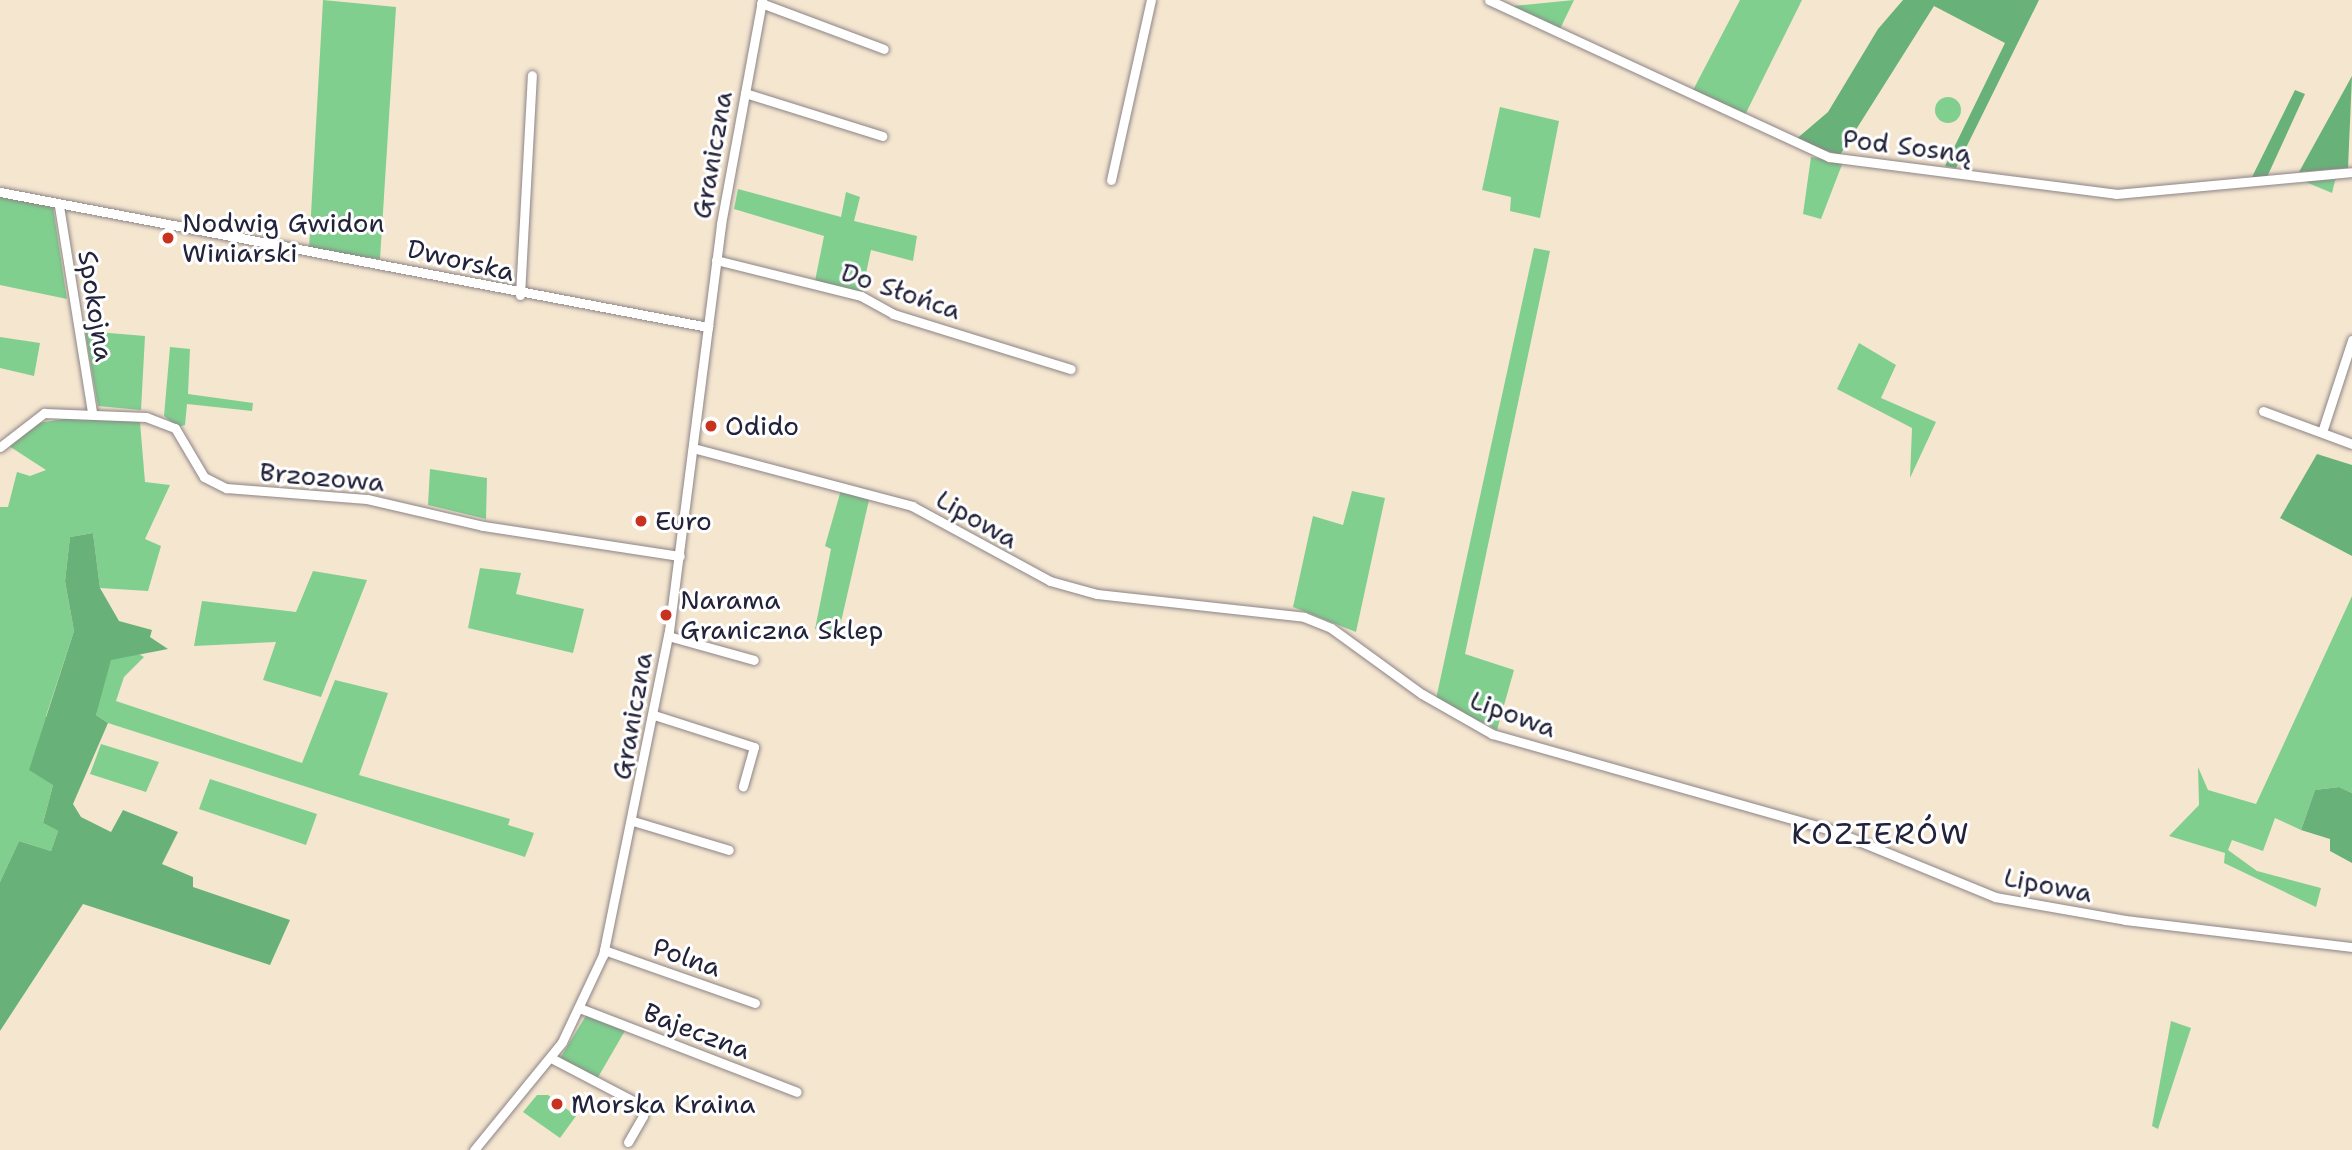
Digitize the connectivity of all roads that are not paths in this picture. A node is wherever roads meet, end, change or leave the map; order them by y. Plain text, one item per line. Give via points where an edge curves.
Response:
1 (1151, 0) edge
2 (1489, 0) edge
3 (762, 2) edge
4 (884, 49) dead end
5 (532, 75) dead end
6 (745, 93) junction
7 (882, 136) dead end
8 (2352, 172) edge
9 (1111, 180) dead end
10 (0, 192) edge
11 (59, 206) junction
12 (716, 260) junction
13 (520, 295) junction
14 (708, 327) junction
15 (2352, 340) edge
16 (1071, 369) dead end
17 (2263, 411) dead end
18 (92, 412) junction
19 (2322, 432) junction
20 (2352, 444) edge
21 (0, 447) edge
22 (693, 449) junction
23 (680, 556) junction
24 (668, 636) junction
25 (754, 660) dead end
26 (654, 715) junction
27 (743, 786) dead end
28 (633, 821) junction
29 (729, 850) dead end
30 (2352, 947) edge
31 (604, 950) junction
32 (755, 1003) dead end
33 (582, 1009) junction
34 (551, 1058) junction
35 (797, 1092) dead end
36 (628, 1142) dead end
37 (474, 1150) edge

1 - 9 street
2 - 8 street, Pod Sosną via 1829,157 2116,194
3 - 4 street
3 - 6 street, Graniczna
5 - 13 street
6 - 7 street
6 - 12 street, Graniczna
10 - 11 street, Dworska
11 - 13 street, Dworska
11 - 18 street, Spokojna
12 - 14 street, Graniczna
12 - 16 street, Do Słońca via 861,296 893,313
13 - 14 street, Dworska
14 - 22 street, Graniczna
15 - 19 street
17 - 19 street
18 - 21 street, Brzozowa via 44,414
18 - 23 street, Brzozowa via 146,417 175,428 204,477 226,488 368,499 482,526
19 - 20 street
22 - 23 street, Graniczna
22 - 30 street, Lipowa via 912,506 1050,581 1097,594 1304,617 1331,628 1422,694 1492,734 1832,830 1995,897 2125,920
23 - 24 street, Graniczna
24 - 25 street
24 - 26 street, Graniczna
26 - 27 street via 754,747
26 - 28 street, Graniczna
28 - 29 street
28 - 31 street, Graniczna
31 - 32 street, Polna
31 - 33 street, Graniczna
33 - 34 street, Graniczna
33 - 35 street, Bajeczna
34 - 36 street via 641,1105 643,1116
34 - 37 street, Graniczna

